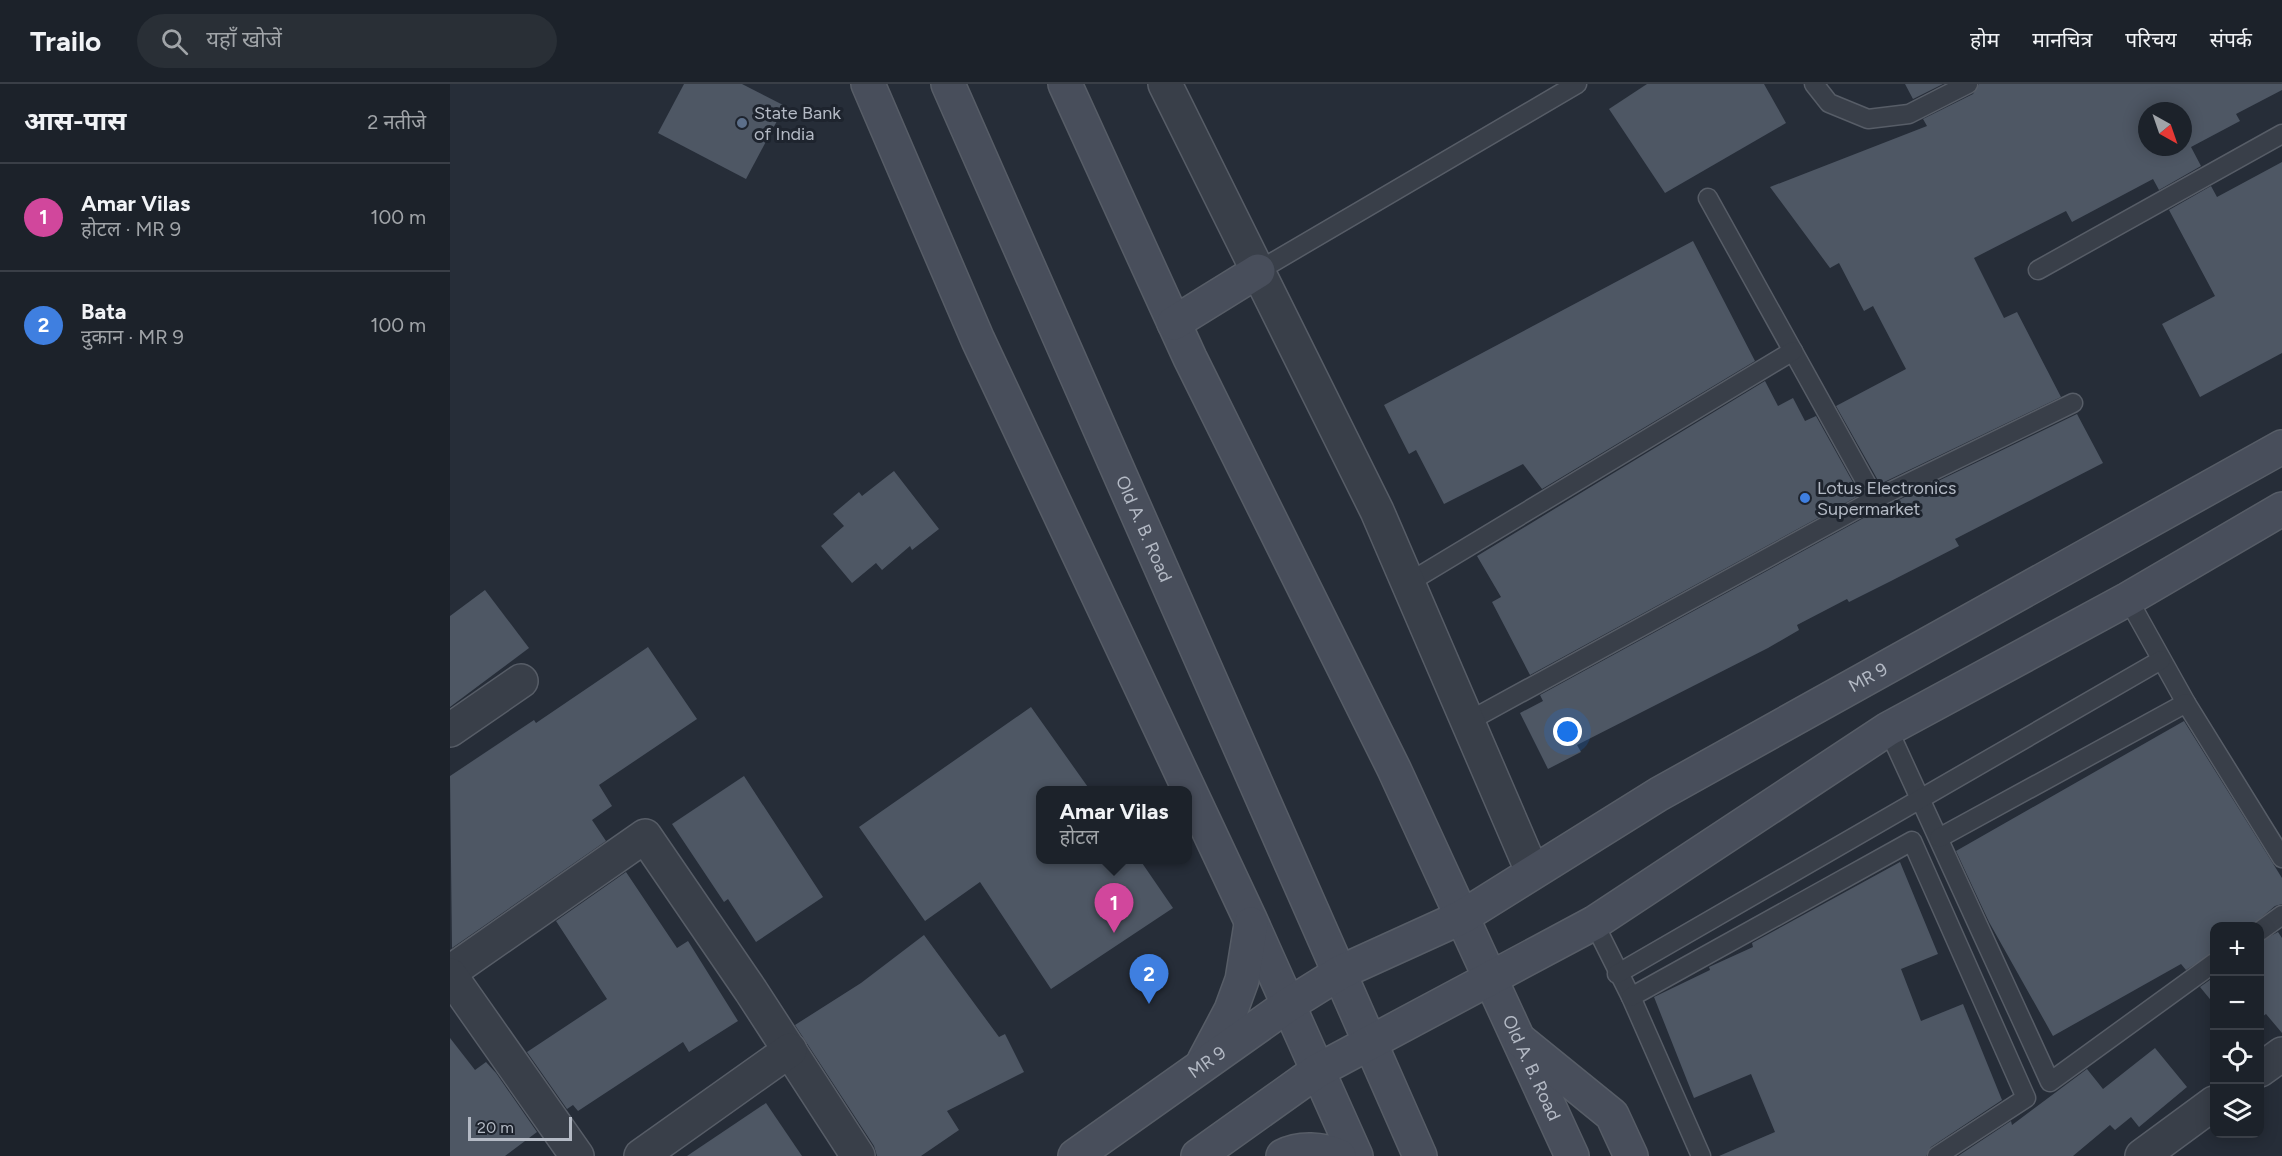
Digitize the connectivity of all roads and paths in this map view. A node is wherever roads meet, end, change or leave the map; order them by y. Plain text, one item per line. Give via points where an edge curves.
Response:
1 (868, 84) edge
2 (948, 84) edge
3 (1065, 84) edge
4 (1165, 84) edge
5 (1577, 84) edge
6 (1814, 84) edge
7 (1968, 84) edge
8 (2282, 134) edge
9 (1708, 198) dead end
10 (2038, 270) dead end
11 (1258, 271) junction
12 (1174, 323) junction
13 (1793, 351) junction
14 (2073, 403) dead end
15 (2282, 447) edge
16 (1875, 499) junction
17 (2282, 510) edge
18 (1408, 583) junction
19 (2128, 599) junction
20 (2162, 660) junction
21 (521, 681) dead end
22 (2186, 703) junction
23 (1469, 721) junction
24 (1888, 729) junction
25 (450, 730) edge
26 (1187, 786) edge
27 (1192, 798) edge
28 (1920, 798) junction
29 (1939, 838) junction
30 (2282, 858) edge
31 (1532, 871) junction
32 (2282, 915) edge
33 (1462, 917) junction
34 (1594, 923) junction
35 (1251, 924) junction
36 (2264, 928) edge
37 (2210, 966) edge
38 (1341, 972) junction
39 (450, 974) edge
40 (1617, 974) junction
41 (1491, 981) junction
42 (1631, 998) junction
43 (1288, 1005) junction
44 (1516, 1037) junction
45 (1372, 1042) junction
46 (790, 1050) junction
47 (2282, 1054) edge
48 (2264, 1067) edge
49 (1200, 1068) junction
50 (1317, 1071) junction
51 (2210, 1106) edge
52 (577, 1156) edge
53 (641, 1156) edge
54 (858, 1156) edge
55 (1075, 1156) edge
56 (1198, 1156) edge
57 (1283, 1156) edge
58 (1339, 1156) edge
59 (1356, 1156) edge
60 (1420, 1156) edge
61 (1572, 1156) edge
62 (1631, 1156) edge
63 (1701, 1156) edge
64 (1937, 1156) edge
65 (2142, 1156) edge

1 - 26 main road via 978,339
2 - 38 main road, Old A. B. Road
3 - 12 main road
4 - 11 street
5 - 11 lane
6 - 7 lane via 1829,103 1868,119 1909,114
8 - 10 lane
9 - 13 lane
11 - 12 main road
11 - 18 street via 1377,511
12 - 33 main road via 1394,769
13 - 16 lane
13 - 18 lane
14 - 16 lane
15 - 31 main road, MR 9 via 1659,794
16 - 23 lane
17 - 19 main road
18 - 23 street
19 - 20 lane
19 - 24 main road
20 - 22 lane
20 - 28 lane
21 - 25 street
22 - 29 lane
22 - 30 lane
23 - 31 street
24 - 28 lane
24 - 34 main road
27 - 35 main road
28 - 29 lane
28 - 40 lane
29 - 37 lane via 2050,1082
31 - 33 main road, MR 9
32 - 36 lane
33 - 38 main road, MR 9
33 - 41 main road, Old A. B. Road
34 - 40 lane
34 - 41 main road
35 - 43 main road
35 - 49 main road via 1242,980
38 - 43 main road, MR 9
38 - 45 main road, Old A. B. Road
39 - 46 street via 645,836
39 - 52 street
40 - 42 lane
41 - 44 main road, Old A. B. Road
41 - 45 main road
42 - 63 lane
42 - 64 lane via 1912,842 2026,1098
43 - 49 main road, MR 9
43 - 50 main road
44 - 61 main road, Old A. B. Road
44 - 62 main road via 1612,1115
45 - 50 main road
45 - 60 main road
46 - 53 street
46 - 54 street
47 - 48 street
49 - 55 main road, MR 9
50 - 56 main road
50 - 59 main road
51 - 65 street
57 - 58 main road via 1292,1151 1325,1150

